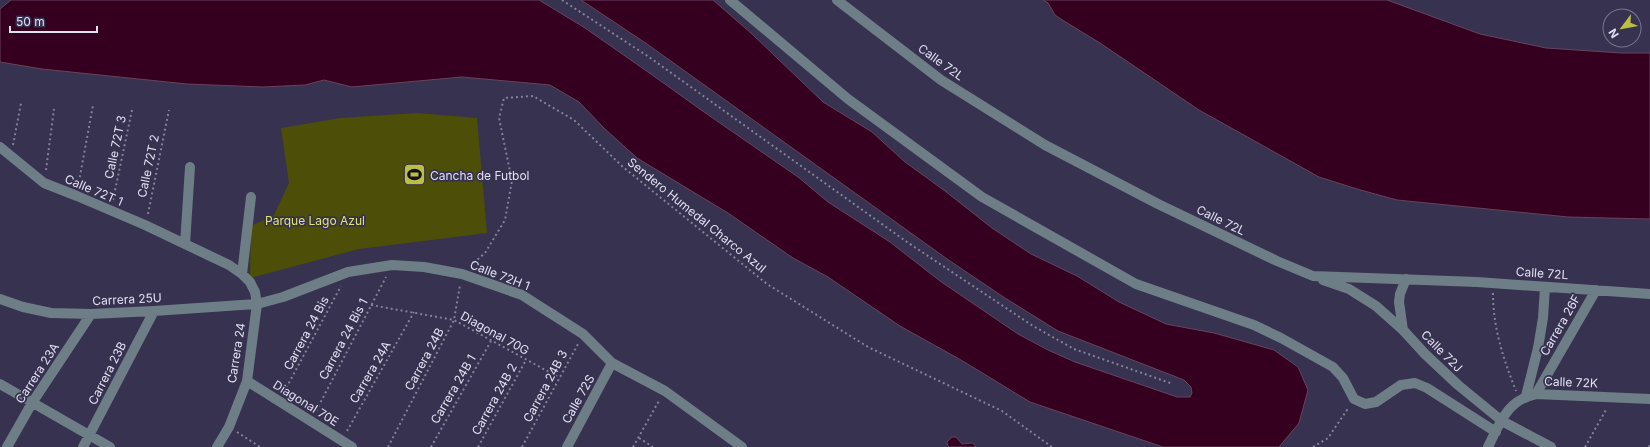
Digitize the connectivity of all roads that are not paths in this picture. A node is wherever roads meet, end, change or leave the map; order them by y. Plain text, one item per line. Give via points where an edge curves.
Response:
1 (730, 0) edge
2 (837, 0) edge
3 (0, 147) edge
4 (190, 167) dead end
5 (251, 197) dead end
6 (185, 244) junction
7 (242, 274) junction
8 (1314, 276) junction
9 (1406, 278) junction
10 (1545, 287) junction
11 (1596, 290) junction
12 (1650, 294) edge
13 (0, 300) edge
14 (257, 304) junction
15 (154, 311) junction
16 (91, 314) junction
17 (1403, 330) junction
18 (612, 363) junction
19 (247, 381) junction
20 (0, 384) edge
21 (1527, 396) junction
22 (1650, 399) edge
23 (32, 403) junction
24 (1502, 420) junction
25 (1496, 432) junction
26 (90, 435) junction
27 (0, 445) edge
28 (3, 447) edge
29 (7, 447) edge
30 (83, 447) edge
31 (110, 447) edge
32 (217, 447) edge
33 (352, 447) edge
34 (567, 447) edge
35 (742, 447) edge
36 (1488, 447) edge
37 (1552, 447) edge

1 - 25 street via 848,99 982,197 1136,284 1254,325 1281,338 1332,367 1343,378 1354,399 1365,404 1376,402 1401,385 1415,383
2 - 8 street, Calle 72L via 941,80 1045,145 1158,204
3 - 6 street, Calle 72T 1 via 44,183
4 - 6 street
5 - 7 street
6 - 7 street, Calle 72T 1
7 - 14 street, Calle 72T 1 via 255,292
8 - 9 street, Calle 72L
8 - 17 street, Calle 72J via 1349,289 1376,306
9 - 10 street, Calle 72L
9 - 17 street via 1399,302
10 - 11 street, Calle 72L
10 - 21 street via 1543,318
11 - 12 street, Calle 72L
11 - 21 street, Carrera 26F
13 - 16 street, Carrera 25U via 51,313
14 - 15 street, Carrera 25U
14 - 18 street, Calle 72H 1 via 283,297 348,272 392,265 424,267 462,274 522,294 583,334
14 - 19 street, Carrera 24
15 - 16 street, Carrera 25U
15 - 26 street, Carrera 23B
16 - 23 street, Carrera 23A
17 - 24 street, Calle 72J via 1424,354 1458,385
18 - 34 street, Calle 72S
18 - 35 street, Calle 72H 1 via 665,391
19 - 32 street, Carrera 24 via 229,427
19 - 33 street, Diagonal 70E
20 - 23 street
21 - 22 street, Calle 72K
21 - 24 street via 1511,406
23 - 26 street
23 - 29 street, Carrera 23A
24 - 25 street
24 - 37 street, Calle 72J
25 - 36 street
26 - 30 street, Carrera 23B
26 - 31 street
27 - 28 street

